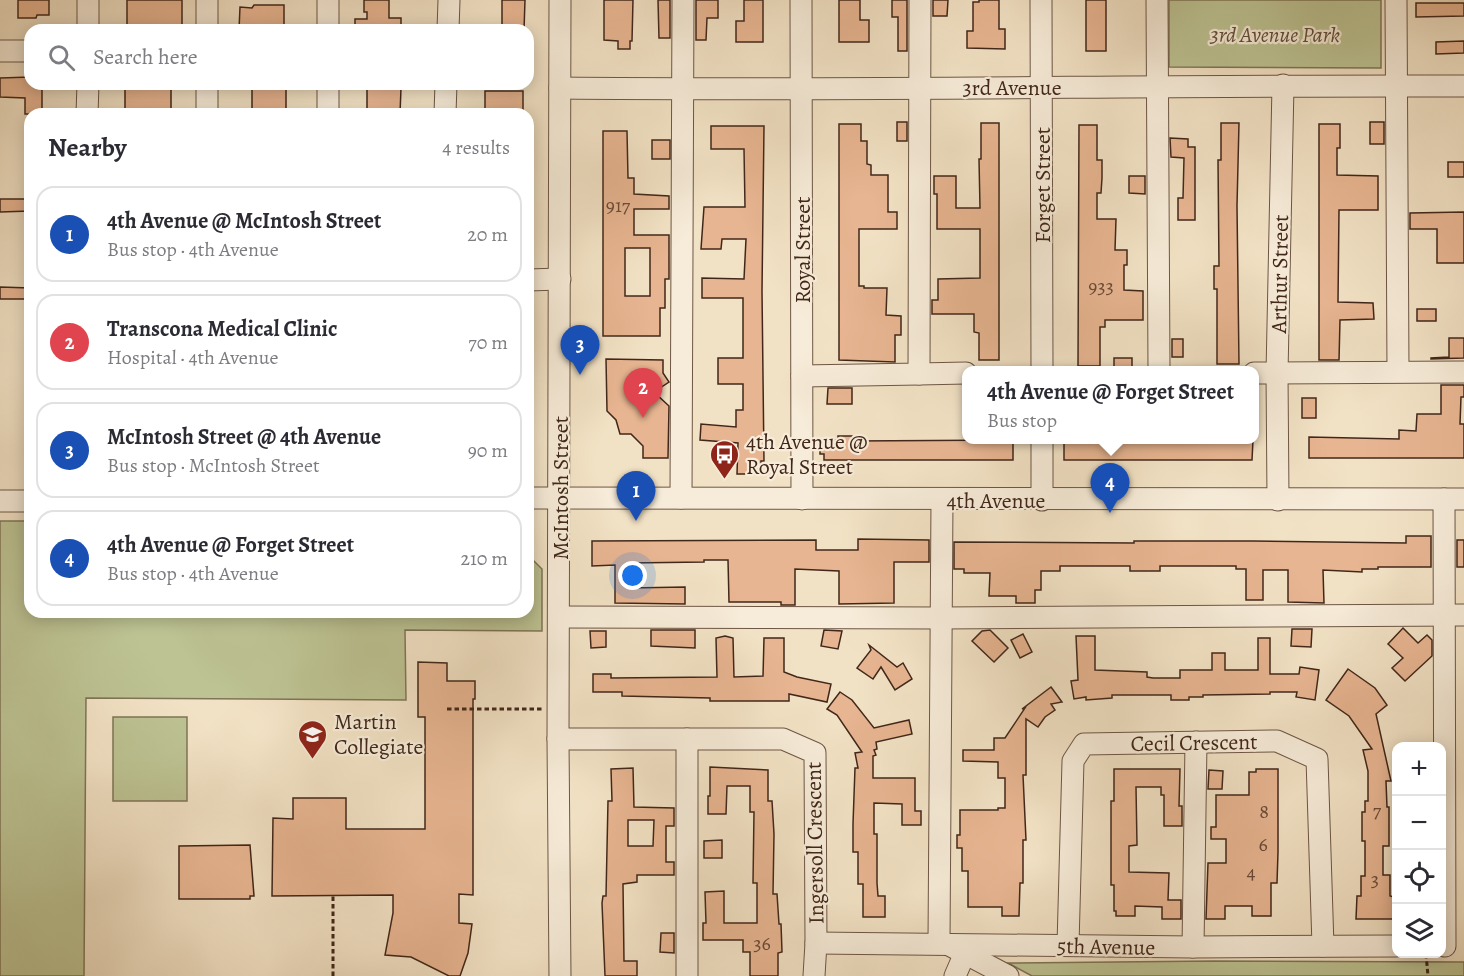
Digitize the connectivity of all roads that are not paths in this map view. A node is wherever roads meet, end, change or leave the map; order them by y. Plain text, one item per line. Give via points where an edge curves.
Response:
1 (88, 0) edge
2 (207, 0) edge
3 (328, 0) edge
4 (449, 0) edge
5 (560, 0) edge
6 (683, 0) edge
7 (801, 0) edge
8 (920, 0) edge
9 (1041, 0) edge
10 (1157, 0) edge
11 (1396, 0) edge
12 (88, 24) edge
13 (207, 24) edge
14 (328, 24) edge
15 (448, 24) edge
16 (0, 51) edge
17 (24, 51) edge
18 (1283, 85) junction
19 (1041, 86) junction
20 (1397, 86) junction
21 (1464, 86) edge
22 (802, 87) junction
23 (1157, 87) junction
24 (560, 88) junction
25 (920, 88) junction
26 (683, 89) junction
27 (88, 90) edge
28 (207, 90) edge
29 (328, 90) edge
30 (446, 90) edge
31 (87, 108) edge
32 (207, 108) edge
33 (328, 108) edge
34 (445, 108) edge
35 (560, 279) junction
36 (534, 280) edge
37 (1042, 366) edge
38 (1158, 366) edge
39 (1398, 372) junction
40 (1464, 372) edge
41 (962, 373) edge
42 (1259, 373) edge
43 (1277, 373) junction
44 (919, 374) junction
45 (802, 376) junction
46 (1042, 444) edge
47 (534, 498) edge
48 (560, 498) junction
49 (681, 498) junction
50 (802, 499) junction
51 (1454, 499) edge
52 (942, 500) junction
53 (1042, 500) junction
54 (1278, 500) junction
55 (0, 501) edge
56 (24, 501) edge
57 (1454, 615) edge
58 (559, 617) junction
59 (941, 618) junction
60 (558, 739) junction
61 (687, 739) junction
62 (1197, 742) junction
63 (1445, 904) edge
64 (816, 943) junction
65 (1068, 945) junction
66 (1323, 946) junction
67 (1392, 946) edge
68 (950, 947) junction
69 (1192, 947) junction
70 (560, 976) edge
71 (687, 976) edge
72 (814, 976) edge
73 (954, 976) edge
74 (1008, 976) edge

1 - 12 street
2 - 13 street
3 - 14 street
4 - 15 street
5 - 24 street, McIntosh Street
6 - 26 street
7 - 22 street, Royal Street
8 - 25 street
9 - 19 street, Forget Street
10 - 23 street
11 - 20 street
16 - 17 street
18 - 20 street, 3rd Avenue
18 - 23 street, 3rd Avenue
18 - 43 street, Arthur Street
19 - 23 street, 3rd Avenue
19 - 25 street, 3rd Avenue
19 - 37 street, Forget Street
20 - 21 street, 3rd Avenue
20 - 39 street
22 - 25 street, 3rd Avenue
22 - 26 street, 3rd Avenue
22 - 45 street, Royal Street
23 - 38 street
24 - 26 street, 3rd Avenue
24 - 35 street, McIntosh Street
25 - 44 street
26 - 49 street
27 - 31 street
28 - 32 street
29 - 33 street
30 - 34 street
35 - 36 street
35 - 48 street, McIntosh Street
39 - 40 street
39 - 43 street
41 - 44 street
42 - 43 street
43 - 54 street, Arthur Street
44 - 45 street
45 - 50 street, Royal Street
46 - 53 street
47 - 48 street, 4th Avenue
48 - 49 street, 4th Avenue
48 - 58 street, McIntosh Street
49 - 50 street, 4th Avenue
50 - 52 street, 4th Avenue
51 - 54 street, 4th Avenue
51 - 57 street
52 - 53 street, 4th Avenue
52 - 59 street
53 - 54 street, 4th Avenue
55 - 56 street
57 - 59 street
57 - 63 street
58 - 59 street
58 - 60 street, McIntosh Street
59 - 68 street
60 - 61 street, Ingersoll Crescent
60 - 70 street, McIntosh Street
61 - 64 street, Ingersoll Crescent via 783,739 815,753
61 - 71 street
62 - 65 street, Cecil Crescent via 1084,744 1072,761
62 - 66 street, Cecil Crescent via 1277,741 1317,759
62 - 69 street
64 - 68 street, 5th Avenue
64 - 72 street, Ingersoll Crescent
65 - 68 street, 5th Avenue
65 - 69 street, 5th Avenue
66 - 67 street, 5th Avenue
66 - 69 street, 5th Avenue
68 - 73 street
68 - 74 street

